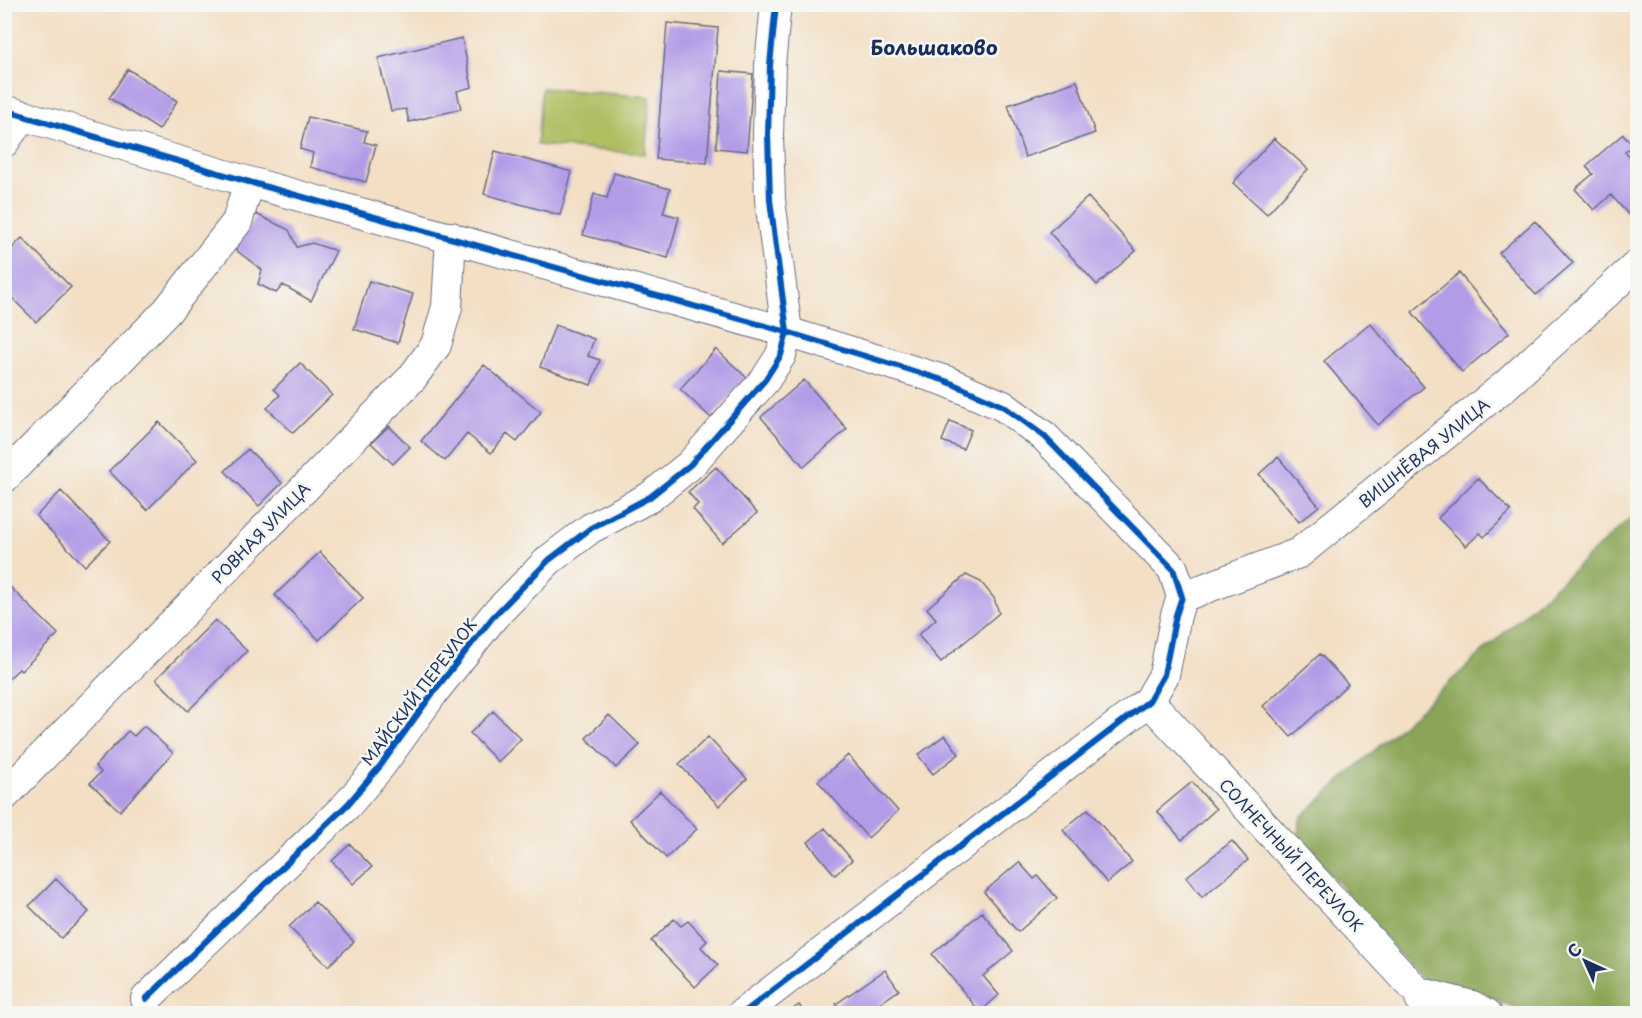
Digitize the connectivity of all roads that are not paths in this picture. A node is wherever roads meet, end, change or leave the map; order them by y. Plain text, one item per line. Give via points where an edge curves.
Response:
1 (776, 4) edge
2 (14, 113) edge
3 (4, 141) edge
4 (249, 182) junction
5 (451, 237) junction
6 (1638, 264) edge
7 (787, 332) junction
8 (4, 478) edge
9 (1182, 597) junction
10 (1149, 701) junction
11 (4, 796) edge
12 (146, 999) dead end
13 (1422, 1003) edge
14 (742, 1014) edge
15 (1487, 1014) edge

1 - 7 street via 770,65 770,200
2 - 3 street
2 - 4 street
4 - 5 street
4 - 8 street via 237,222 167,311
5 - 7 street
5 - 11 street, РОВНАЯ УЛИЦА via 447,307 436,345 412,378
6 - 9 street, ВИШНЁВАЯ УЛИЦА via 1506,385 1299,553
7 - 9 street via 946,381 1003,406 1044,436 1173,568
7 - 12 street, МАЙСКИЙ ПЕРЕУЛОК via 781,354 765,380 690,465 650,497 591,528 549,560 493,617 348,804
9 - 10 street via 1164,675
10 - 13 street, СОЛНЕЧНЫЙ ПЕРЕУЛОК
10 - 14 street
13 - 15 street via 1472,1006

